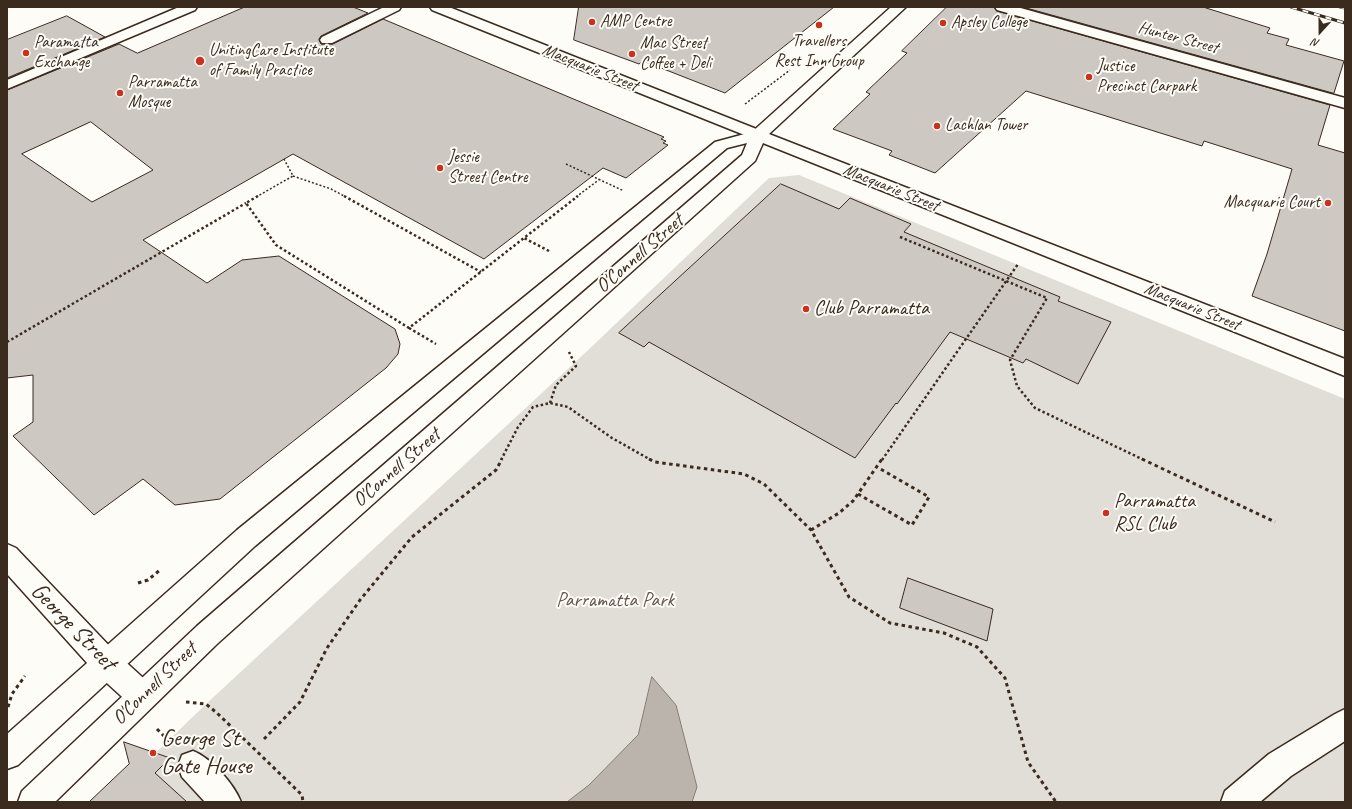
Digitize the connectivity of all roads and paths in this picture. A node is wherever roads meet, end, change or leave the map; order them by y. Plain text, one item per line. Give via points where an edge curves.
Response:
1 (190, 7) edge
2 (394, 7) edge
3 (437, 7) edge
4 (898, 7) edge
5 (1002, 7) edge
6 (327, 40) dead end
7 (7, 85) edge
8 (1345, 103) edge
9 (758, 135) junction
10 (284, 159) dead end
11 (566, 164) dead end
12 (293, 176) junction
13 (600, 179) junction
14 (624, 190) dead end
15 (246, 203) junction
16 (900, 237) dead end
17 (524, 238) junction
18 (549, 251) dead end
19 (1022, 258) dead end
20 (481, 272) junction
21 (1006, 281) junction
22 (409, 328) junction
23 (7, 342) edge
24 (436, 344) dead end
25 (567, 349) dead end
26 (1345, 368) edge
27 (550, 403) junction
28 (877, 467) junction
29 (858, 494) junction
30 (1275, 522) dead end
31 (811, 530) junction
32 (7, 556) edge
33 (107, 664) junction
34 (24, 676) dead end
35 (142, 696) junction
36 (206, 704) dead end
37 (7, 708) edge
38 (1345, 724) edge
39 (156, 728) dead end
40 (264, 739) dead end
41 (172, 744) dead end
42 (7, 754) edge
43 (193, 766) dead end
44 (33, 802) edge
45 (226, 802) edge
46 (303, 802) edge
47 (1056, 802) edge
48 (1236, 802) edge

1 - 7 main road
2 - 6 main road
3 - 9 main road, Macquarie Street
4 - 9 main road, O'Connell Street
5 - 8 main road, Hunter Street
9 - 26 main road, Macquarie Street
9 - 33 main road, O'Connell Street via 722,144 252,533
9 - 35 main road, O'Connell Street via 749,157 207,635
10 - 12 path
11 - 13 path
12 - 15 path
12 - 20 path via 331,188
13 - 14 path
13 - 17 path
15 - 22 path via 276,245
15 - 23 path
16 - 21 path
17 - 18 path
17 - 20 path
19 - 21 path
20 - 22 path
21 - 28 path
21 - 30 path via 1047,298 1010,360 1017,386 1035,408
22 - 24 path
25 - 27 path via 576,366 556,385
27 - 31 path via 568,407 612,438 655,462 744,474 764,484
27 - 40 path via 533,407 518,427 496,470 412,537 360,600 327,648 300,702
28 - 29 path
28 - 29 path via 929,497 912,525
29 - 31 path via 839,513
31 - 47 path via 849,597 890,623 944,633 977,647 1000,672 1005,678 1028,762
32 - 33 main road, George Street
33 - 35 main road, George Street
33 - 42 main road, O'Connell Street
34 - 37 path via 12,694
35 - 44 main road, O'Connell Street
36 - 46 path via 302,795
38 - 48 main road via 1280,766
39 - 41 path
43 - 45 main road

